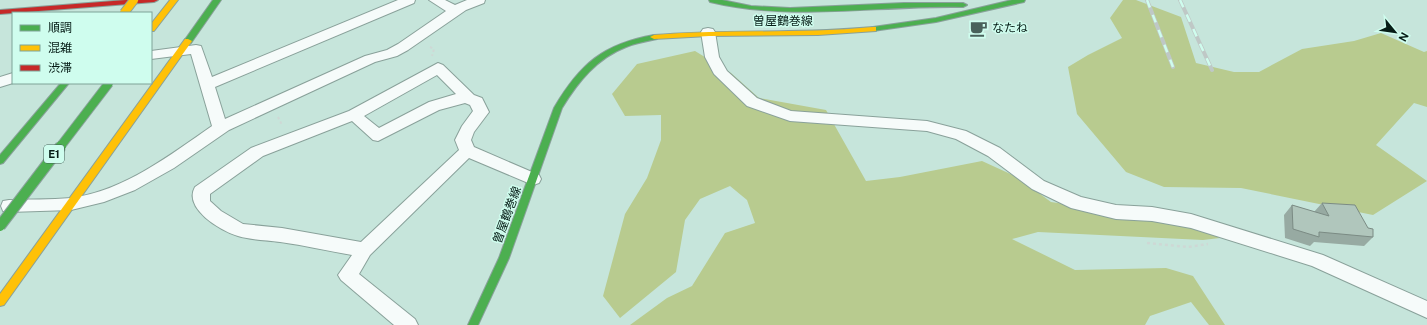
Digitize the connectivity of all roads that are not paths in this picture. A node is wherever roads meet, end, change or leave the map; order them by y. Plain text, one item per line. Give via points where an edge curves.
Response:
1 (134, 0) edge
2 (154, 0) edge
3 (174, 0) edge
4 (217, 0) edge
5 (409, 0) edge
6 (435, 0) edge
7 (479, 0) edge
8 (714, 0) edge
9 (1021, 0) edge
10 (816, 5) edge
11 (990, 6) junction
12 (456, 10) junction
13 (0, 12) edge
14 (125, 12) edge
15 (152, 28) edge
16 (708, 32) junction
17 (180, 51) junction
18 (152, 55) edge
19 (12, 78) edge
20 (0, 82) edge
21 (64, 84) edge
22 (108, 84) edge
23 (207, 85) junction
24 (468, 98) junction
25 (354, 114) junction
26 (221, 129) junction
27 (467, 151) junction
28 (0, 161) edge
29 (533, 179) junction
30 (71, 204) junction
31 (0, 206) edge
32 (0, 226) edge
33 (364, 250) junction
34 (0, 302) edge
35 (1427, 310) edge
36 (408, 325) edge
37 (473, 325) edge

1 - 14 main road, bridge
2 - 13 main road
3 - 15 main road
4 - 17 main road
5 - 23 street
6 - 12 street
7 - 12 street
8 - 10 main road, 曽屋鶴巻線 via 763,11 791,12
9 - 11 main road
10 - 11 main road, 曽屋鶴巻線 via 929,3
11 - 16 main road, 曽屋鶴巻線 via 925,21 816,34
12 - 26 street via 414,41 392,53 370,59
16 - 29 main road, 曽屋鶴巻線 via 651,38 624,44 585,67 570,85 558,108
16 - 35 street via 712,58 721,74 752,102 790,116 927,126 961,135 994,152 1038,185 1077,203 1116,212 1152,214 1190,221 1317,260
17 - 18 street
17 - 23 street via 196,49
17 - 30 main road
19 - 20 street
21 - 28 main road
22 - 32 main road, E1, bridge
23 - 26 street
24 - 25 street via 456,98 428,108 378,136
24 - 25 street via 438,68
24 - 27 street via 476,100 481,112 467,130 463,140
25 - 33 street via 257,152 201,191 202,203 215,216 240,230
26 - 30 street via 129,186 104,196
27 - 29 street
27 - 33 street
29 - 37 main road, 曽屋鶴巻線 via 504,258
30 - 31 street
30 - 34 main road
33 - 36 street via 347,275

